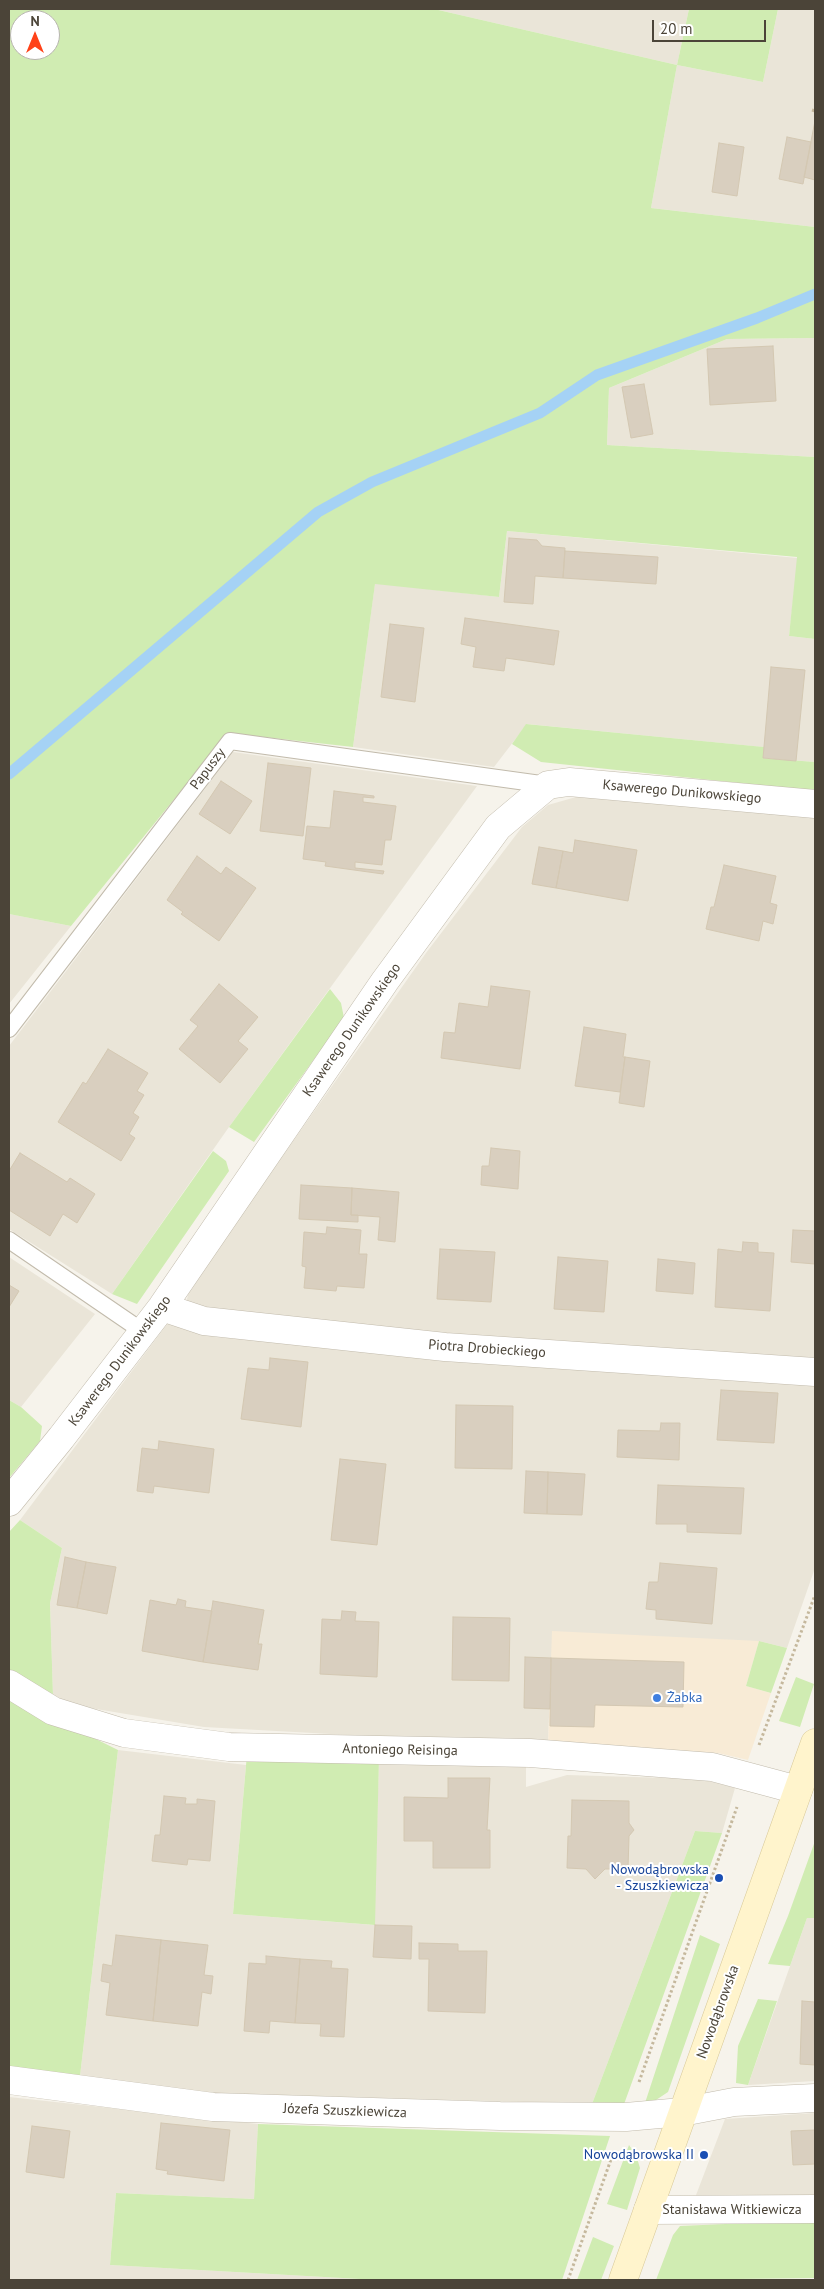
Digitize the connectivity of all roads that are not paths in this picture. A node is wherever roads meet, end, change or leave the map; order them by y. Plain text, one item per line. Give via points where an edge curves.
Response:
1 (548, 784) junction
2 (815, 804) edge
3 (9, 1029) edge
4 (9, 1240) edge
5 (162, 1308) junction
6 (142, 1331) junction
7 (815, 1372) edge
8 (9, 1502) edge
9 (9, 1684) edge
10 (815, 1743) edge
11 (798, 1790) junction
12 (9, 2080) edge
13 (815, 2098) edge
14 (682, 2112) junction
15 (815, 2209) edge
16 (648, 2210) junction
17 (623, 2280) edge

1 - 2 street, Ksawerego Dunikowskiego via 569,782
1 - 3 lane, Papuszy via 230,741
1 - 5 street, Ksawerego Dunikowskiego via 498,827 385,980
4 - 6 lane
5 - 6 street, Ksawerego Dunikowskiego
5 - 7 street, Piotra Drobieckiego via 204,1321 445,1347
6 - 8 street, Ksawerego Dunikowskiego
9 - 11 street, Antoniego Reisinga via 53,1712 124,1733 229,1747 530,1753 712,1767
10 - 11 street, Nowodąbrowska
11 - 14 street, Nowodąbrowska
12 - 14 street, Józefa Szuszkiewicza via 213,2107 500,2116 626,2117
13 - 14 street, Józefa Szuszkiewicza via 734,2102
14 - 16 street, Nowodąbrowska
15 - 16 street, Stanisława Witkiewicza
16 - 17 street, Nowodąbrowska

